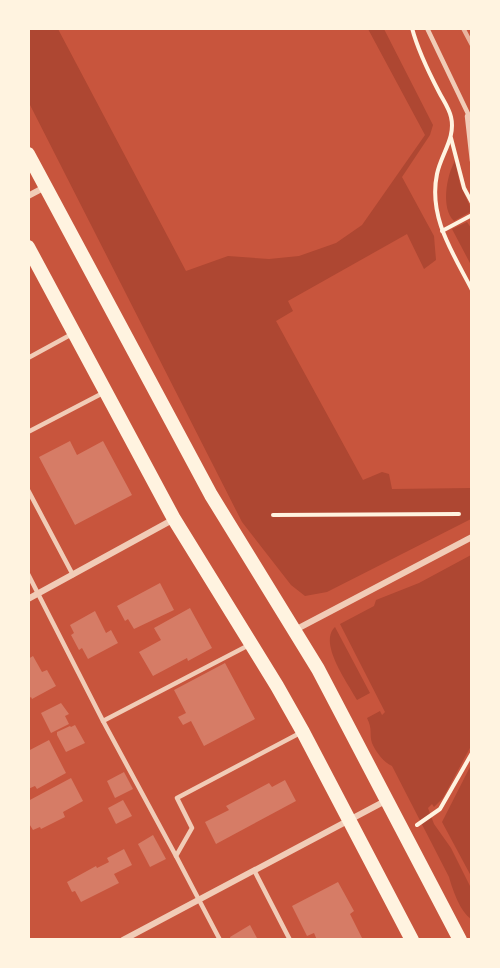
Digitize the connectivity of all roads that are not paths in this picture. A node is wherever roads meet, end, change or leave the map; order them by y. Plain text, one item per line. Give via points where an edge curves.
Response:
1 (427, 28) edge
2 (467, 110) junction
3 (471, 122) edge
4 (28, 154) edge
5 (471, 161) edge
6 (46, 187) junction
7 (28, 196) edge
8 (28, 247) edge
9 (74, 333) junction
10 (28, 358) edge
11 (105, 392) junction
12 (28, 432) edge
13 (28, 490) edge
14 (174, 519) junction
15 (471, 537) edge
16 (28, 574) edge
17 (73, 576) junction
18 (39, 594) junction
19 (28, 599) edge
20 (295, 630) junction
21 (251, 643) junction
22 (104, 721) junction
23 (303, 732) junction
24 (388, 800) junction
25 (351, 820) junction
26 (176, 856) junction
27 (254, 870) junction
28 (199, 899) junction
29 (123, 939) edge
30 (220, 939) edge
31 (290, 939) edge
32 (412, 939) edge
33 (460, 939) edge

1 - 2 lane
2 - 3 lane
2 - 5 lane
4 - 6 highway
6 - 7 street
6 - 20 highway via 211,495
8 - 9 highway
9 - 10 lane
9 - 11 highway
11 - 12 lane
11 - 14 highway
13 - 17 lane
14 - 17 street
14 - 21 highway
15 - 20 street
16 - 18 lane
17 - 18 street
18 - 19 street
18 - 22 lane
20 - 24 highway
21 - 22 lane
21 - 23 highway
22 - 26 lane
23 - 25 highway
23 - 26 lane via 177,798 192,828
24 - 25 street
24 - 33 highway
25 - 27 street
25 - 32 highway
26 - 28 lane
27 - 28 street
27 - 31 lane
28 - 29 street
28 - 30 lane

